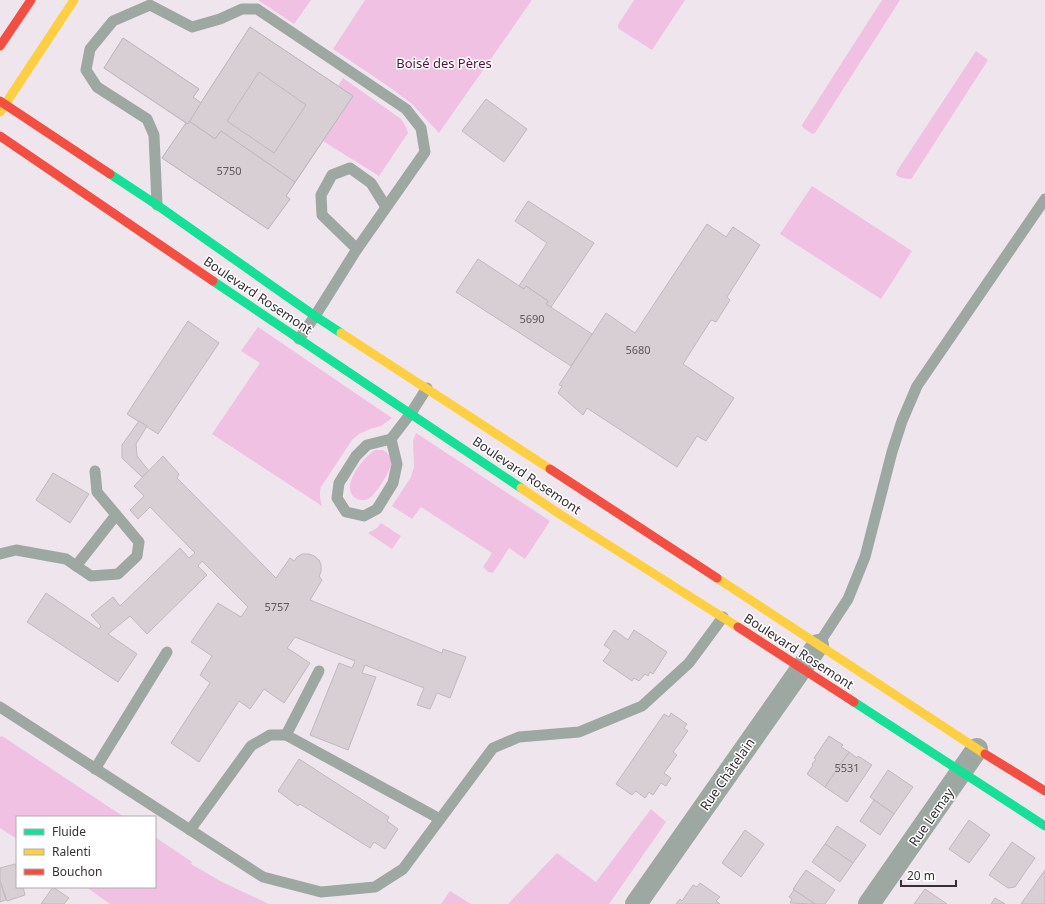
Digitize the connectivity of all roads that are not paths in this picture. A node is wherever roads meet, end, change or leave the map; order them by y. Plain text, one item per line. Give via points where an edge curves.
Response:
1 (31, 0) edge
2 (74, 0) edge
3 (0, 46) edge
4 (2, 106) edge
5 (0, 136) edge
6 (1045, 200) edge
7 (157, 205) junction
8 (386, 207) junction
9 (357, 249) junction
10 (315, 316) junction
11 (299, 339) junction
12 (427, 388) junction
13 (411, 412) junction
14 (391, 439) junction
15 (95, 470) dead end
16 (116, 516) junction
17 (0, 554) edge
18 (76, 566) junction
19 (723, 617) junction
20 (818, 645) junction
21 (166, 652) dead end
22 (801, 668) junction
23 (319, 670) dead end
24 (0, 707) edge
25 (286, 735) junction
26 (977, 749) junction
27 (95, 769) junction
28 (961, 772) junction
29 (1045, 791) edge
30 (440, 819) junction
31 (1045, 826) edge
32 (190, 830) junction
33 (636, 904) edge
34 (869, 904) edge

1 - 3 main road
2 - 4 main road
4 - 7 main road, Boulevard Rosemont
5 - 11 main road, Boulevard Rosemont
6 - 20 lane via 918,386 902,421 892,452 865,557 848,599
7 - 8 lane via 154,135 147,119 97,86 86,70 90,49 113,21 150,5 192,27 242,9 257,9 406,109 421,128 425,152
7 - 10 main road, Boulevard Rosemont
8 - 9 lane
8 - 9 lane via 371,183 350,168 332,175 321,195 322,215
9 - 10 lane
10 - 11 lane
10 - 12 main road, Boulevard Rosemont
11 - 13 main road, Boulevard Rosemont
12 - 13 lane
12 - 20 main road, Boulevard Rosemont
13 - 14 lane
13 - 19 main road, Boulevard Rosemont via 561,515
14 - 14 lane via 367,445 356,456 339,483 337,498 346,512 364,516 377,509 393,483 397,464
15 - 16 lane via 97,492
16 - 18 lane
16 - 18 lane via 139,542 138,556 118,574 91,576
17 - 18 lane via 16,550 66,559
19 - 22 main road, Boulevard Rosemont
19 - 30 lane via 689,663 642,706 579,732 519,737 493,748
20 - 22 street, Rue Châtelain
20 - 26 main road, Boulevard Rosemont
21 - 27 lane
22 - 28 main road, Boulevard Rosemont
22 - 33 street, Rue Châtelain
23 - 25 lane
24 - 27 lane
25 - 30 lane
25 - 32 lane via 270,735 252,746
26 - 28 street, Rue Lemay
26 - 29 main road, Boulevard Rosemont
27 - 32 lane
28 - 31 main road, Boulevard Rosemont
28 - 34 street, Rue Lemay
30 - 32 lane via 402,869 375,887 320,892 263,877

